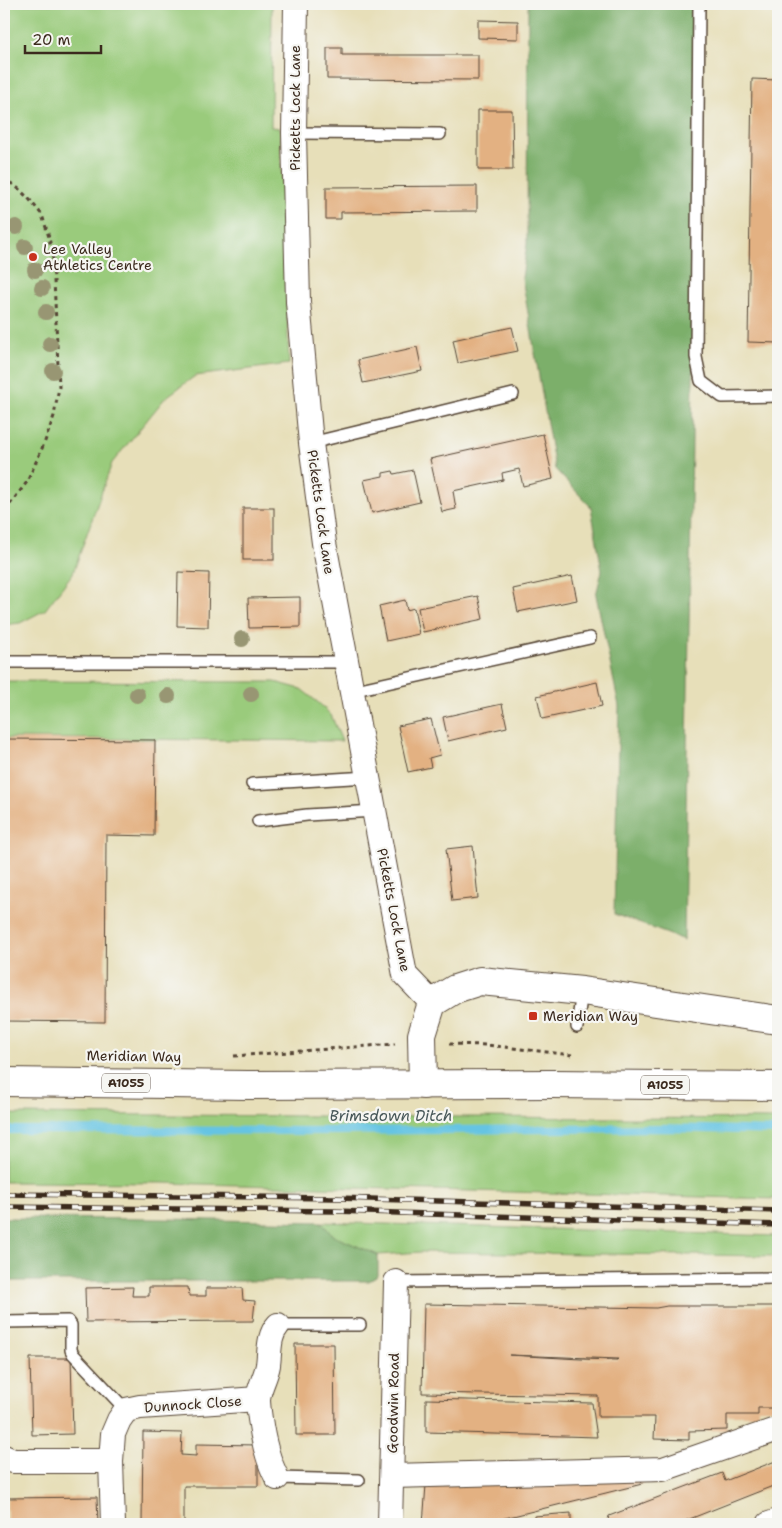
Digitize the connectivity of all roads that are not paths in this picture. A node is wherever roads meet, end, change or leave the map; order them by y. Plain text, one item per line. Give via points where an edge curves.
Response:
1 (296, 4) edge
2 (699, 4) edge
3 (294, 133) junction
4 (440, 134) dead end
5 (513, 394) dead end
6 (778, 396) edge
7 (311, 442) junction
8 (590, 638) dead end
9 (4, 662) edge
10 (346, 662) junction
11 (352, 691) junction
12 (368, 777) junction
13 (252, 784) dead end
14 (375, 811) junction
15 (258, 822) dead end
16 (582, 991) junction
17 (432, 1003) junction
18 (778, 1020) edge
19 (577, 1027) dead end
20 (4, 1082) edge
21 (422, 1085) junction
22 (778, 1086) edge
23 (778, 1278) edge
24 (396, 1282) joint
25 (4, 1322) edge
26 (278, 1325) joint
27 (360, 1325) dead end
28 (258, 1399) junction
29 (126, 1410) junction
30 (778, 1429) edge
31 (4, 1457) edge
32 (111, 1461) junction
33 (392, 1476) junction
34 (277, 1478) joint
35 (359, 1480) dead end
36 (778, 1521) edge
37 (113, 1524) edge
38 (390, 1524) edge
39 (769, 1524) edge

1 - 3 street, Picketts Lock Lane
2 - 6 lane via 696,357 701,381 722,397
3 - 4 lane
3 - 7 street, Picketts Lock Lane via 298,302
5 - 7 lane
7 - 10 street, Picketts Lock Lane via 324,543
8 - 11 lane
9 - 10 lane
10 - 11 street, Picketts Lock Lane
11 - 12 street, Picketts Lock Lane
12 - 13 lane
12 - 14 street, Picketts Lock Lane
14 - 15 lane
14 - 17 street, Picketts Lock Lane via 405,975
16 - 17 main road via 480,981 455,989
16 - 18 main road
16 - 19 lane
17 - 21 main road via 422,1035
20 - 21 main road, Meridian Way / A1055
21 - 22 main road, Meridian Way / A1055
23 - 24 lane
24 - 33 street, Goodwin Road
25 - 29 lane via 68,1322 71,1325 73,1354
26 - 27 lane
26 - 28 street, Dunnock Close via 270,1342 267,1372
28 - 29 street, Dunnock Close
28 - 34 street, Dunnock Close via 264,1444
29 - 32 street, Dunnock Close via 113,1434
30 - 33 street via 663,1469
31 - 32 street via 13,1461
32 - 37 street, Dunnock Close
33 - 38 street, Goodwin Road
34 - 35 lane
36 - 39 street

